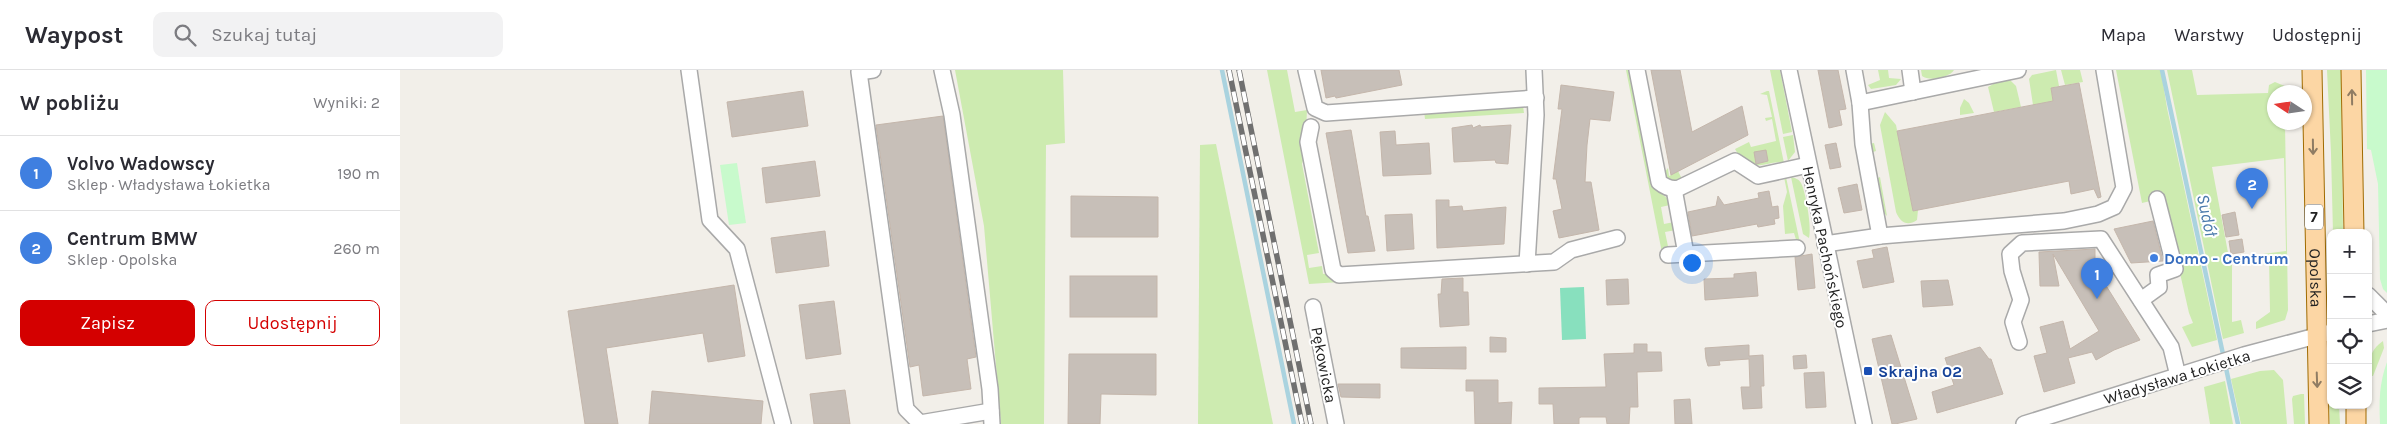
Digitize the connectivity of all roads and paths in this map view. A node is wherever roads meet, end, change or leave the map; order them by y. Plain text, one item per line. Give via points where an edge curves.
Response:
1 (689, 70) edge
2 (873, 70) edge
3 (942, 70) edge
4 (1306, 70) edge
5 (1534, 70) edge
6 (1636, 70) edge
7 (1789, 70) edge
8 (1854, 70) edge
9 (1910, 70) edge
10 (2019, 70) edge
11 (2104, 70) edge
12 (2312, 70) edge
13 (2351, 70) edge
14 (1970, 75) edge
15 (1914, 92) junction
16 (1536, 98) junction
17 (1860, 103) junction
18 (1311, 127) dead end
19 (1808, 165) junction
20 (1674, 189) junction
21 (2158, 199) dead end
22 (2354, 229) edge
23 (1880, 236) junction
24 (1617, 238) dead end
25 (1825, 244) junction
26 (1797, 248) dead end
27 (1686, 254) junction
28 (1668, 255) dead end
29 (1527, 264) junction
30 (2372, 299) edge
31 (2140, 300) junction
32 (1313, 307) dead end
33 (2387, 314) edge
34 (2387, 320) edge
35 (2372, 323) edge
36 (2323, 334) edge
37 (2020, 342) dead end
38 (2178, 376) junction
39 (2356, 409) edge
40 (992, 418) edge
41 (920, 423) edge
42 (783, 424) edge
43 (1336, 424) edge
44 (1864, 424) edge
45 (2024, 424) edge
46 (2319, 424) edge
47 (2356, 424) edge

1 - 42 street via 710,220 737,249
2 - 41 street via 859,72 865,121 906,409
3 - 40 street via 952,115
4 - 16 street via 1313,105 1320,113
5 - 16 street
6 - 20 street via 1659,182
7 - 19 street, Henryka Pachońskiego
8 - 17 street
9 - 15 street
10 - 14 street
11 - 23 street via 2124,188 2114,207 2064,221
12 -> 36 main road, Opolska / 7
22 -> 13 main road
14 - 15 street
15 - 17 street
16 - 29 street
17 - 23 street via 1863,144
18 - 29 street via 1308,142 1333,270 1339,275
19 - 20 street via 1758,176 1735,161
19 - 25 street, Henryka Pachońskiego
20 - 27 street
21 - 31 street via 2174,269 2158,275 2159,287
23 - 25 street
24 - 29 street via 1571,250 1554,262
25 - 44 street, Henryka Pachońskiego
26 - 27 street
27 - 28 street
30 - 33 street
31 - 37 street via 2101,239 2022,243 2010,254 2021,300 2013,322
31 - 38 street via 2171,347
32 - 43 street, Pękowicka
34 - 35 street
36 - 38 street, Władysława Łokietka
36 -> 46 main road, Opolska / 7
38 - 45 street, Władysława Łokietka
39 - 47 main road
40 - 41 street

